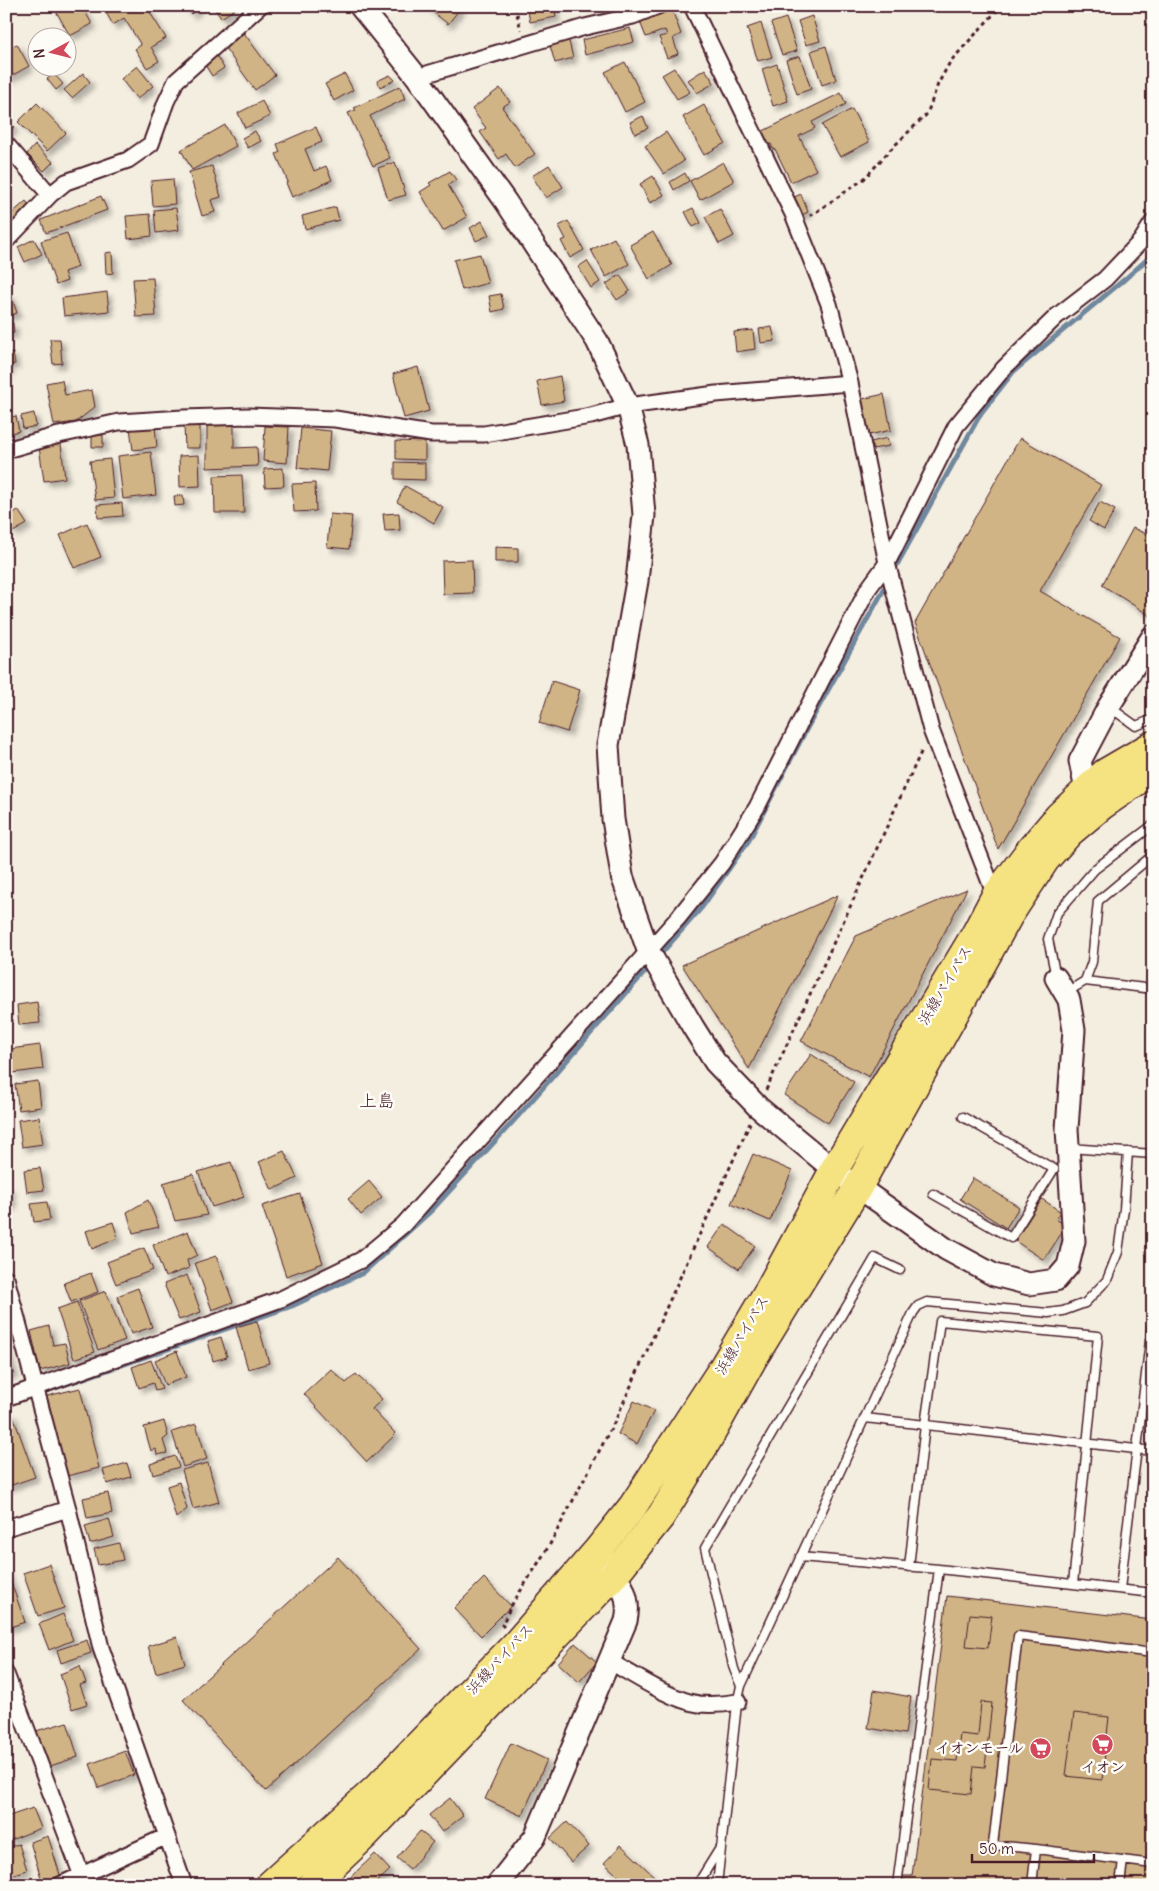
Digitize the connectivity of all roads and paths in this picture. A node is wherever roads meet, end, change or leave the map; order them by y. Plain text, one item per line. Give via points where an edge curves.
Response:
1 (260, 6) edge
2 (360, 6) edge
3 (516, 6) edge
4 (658, 6) edge
5 (692, 6) edge
6 (1001, 6) edge
7 (525, 45) junction
8 (417, 77) junction
9 (6, 144) edge
10 (50, 195) junction
11 (1153, 222) edge
12 (797, 224) junction
13 (6, 242) edge
14 (850, 383) junction
15 (628, 406) junction
16 (6, 450) edge
17 (887, 563) junction
18 (1153, 636) edge
19 (1109, 706) junction
20 (1153, 719) edge
21 (931, 730) junction
22 (1153, 745) edge
23 (1153, 770) edge
24 (1094, 798) junction
25 (1153, 825) edge
26 (1153, 854) edge
27 (1002, 906) junction
28 (648, 950) junction
29 (1085, 981) junction
30 (1061, 985) junction
31 (1153, 989) edge
32 (758, 1107) junction
33 (963, 1117) dead end
34 (1128, 1152) junction
35 (1153, 1154) edge
36 (1063, 1161) junction
37 (834, 1170) junction
38 (858, 1187) junction
39 (933, 1194) dead end
40 (900, 1270) dead end
41 (6, 1278) edge
42 (1153, 1316) edge
43 (36, 1387) junction
44 (6, 1398) edge
45 (865, 1418) junction
46 (925, 1425) junction
47 (1088, 1444) junction
48 (1136, 1449) junction
49 (1153, 1451) edge
50 (68, 1509) junction
51 (6, 1528) edge
52 (598, 1550) junction
53 (800, 1558) junction
54 (909, 1567) junction
55 (939, 1569) junction
56 (614, 1574) junction
57 (1073, 1584) junction
58 (1120, 1589) junction
59 (1153, 1593) edge
60 (516, 1644) junction
61 (1153, 1653) edge
62 (609, 1661) junction
63 (6, 1674) edge
64 (741, 1686) junction
65 (738, 1702) junction
66 (167, 1836) junction
67 (721, 1845) junction
68 (1036, 1849) junction
69 (1122, 1860) junction
70 (1153, 1864) edge
71 (82, 1876) junction
72 (60, 1885) edge
73 (184, 1885) edge
74 (270, 1885) edge
75 (312, 1885) edge
76 (497, 1885) edge
77 (697, 1885) edge
78 (717, 1885) edge
79 (897, 1885) edge
80 (1032, 1885) edge
81 (1120, 1885) edge

1 - 10 street via 176,81 151,144 128,160 66,182
2 - 8 street
3 - 7 path
4 - 7 street via 634,16
5 - 12 street
6 - 12 path via 950,62 928,114 864,179
7 - 8 street
8 - 15 street via 560,283 597,341
9 - 10 street
10 - 13 street
11 - 17 street via 1141,241 1105,279 1057,316 1004,368 956,426
12 - 14 street via 830,304
14 - 15 street via 716,394
14 - 17 street
15 - 16 street via 591,416 484,434 431,434 325,418 248,416 119,422
15 - 28 street via 638,445 644,514 608,745 612,819 622,876
17 - 21 street
17 - 28 street via 868,589 757,807 722,863
18 - 19 street
19 - 20 lane via 1136,726
19 - 24 street via 1080,761
21 - 27 street
21 - 32 path
22 - 24 highway, 浜線バイパス via 1106,773
23 - 24 highway, 浜線バイパス
24 - 27 highway, 浜線バイパス via 1059,816 1042,836
25 - 30 lane via 1095,869 1057,913 1048,940
26 - 29 lane via 1098,901 1092,962
27 - 37 highway, 浜線バイパス via 975,935
27 - 38 highway, 浜線バイパス
28 - 32 street via 715,1062
28 - 43 street via 403,1225 361,1260 281,1299
29 - 30 lane
29 - 31 lane
30 - 36 street via 1069,1000 1074,1030
32 - 37 street
32 - 60 path via 616,1419 502,1624
33 - 36 lane
34 - 35 lane
34 - 36 lane
34 - 45 lane via 1118,1252 1107,1280 1086,1303 1048,1313 927,1302 918,1306
36 - 38 street via 1074,1240 1068,1266 1056,1280 1029,1284 994,1275 946,1249
36 - 39 lane via 1012,1238
37 - 38 street
37 - 52 highway, 浜線バイパス via 721,1371 633,1506
38 - 56 highway, 浜線バイパス via 661,1516
40 - 64 lane via 875,1258 705,1548
41 - 43 street
42 - 48 lane
43 - 44 street
43 - 50 street
45 - 46 lane
45 - 53 lane
46 - 47 lane
46 - 47 lane via 940,1321 1098,1336
46 - 54 lane
47 - 48 lane
47 - 57 lane
48 - 49 lane
48 - 58 lane
50 - 51 street
50 - 66 street via 101,1648
52 - 56 street
52 - 60 highway, 浜線バイパス
53 - 54 lane
53 - 64 lane
54 - 55 lane
55 - 57 lane
55 - 79 lane
56 - 62 street via 622,1586 628,1610
56 - 75 highway, 浜線バイパス via 366,1835
57 - 58 lane
58 - 59 lane
60 - 74 highway, 浜線バイパス via 376,1789
61 - 68 lane via 1018,1636 993,1845
62 - 65 street via 668,1693 698,1704
62 - 76 street via 535,1837
63 - 71 street
64 - 65 lane
65 - 67 lane
66 - 71 street
66 - 73 street
67 - 77 lane
67 - 78 lane
68 - 69 lane
68 - 80 lane
69 - 70 lane
69 - 81 lane
71 - 72 street

